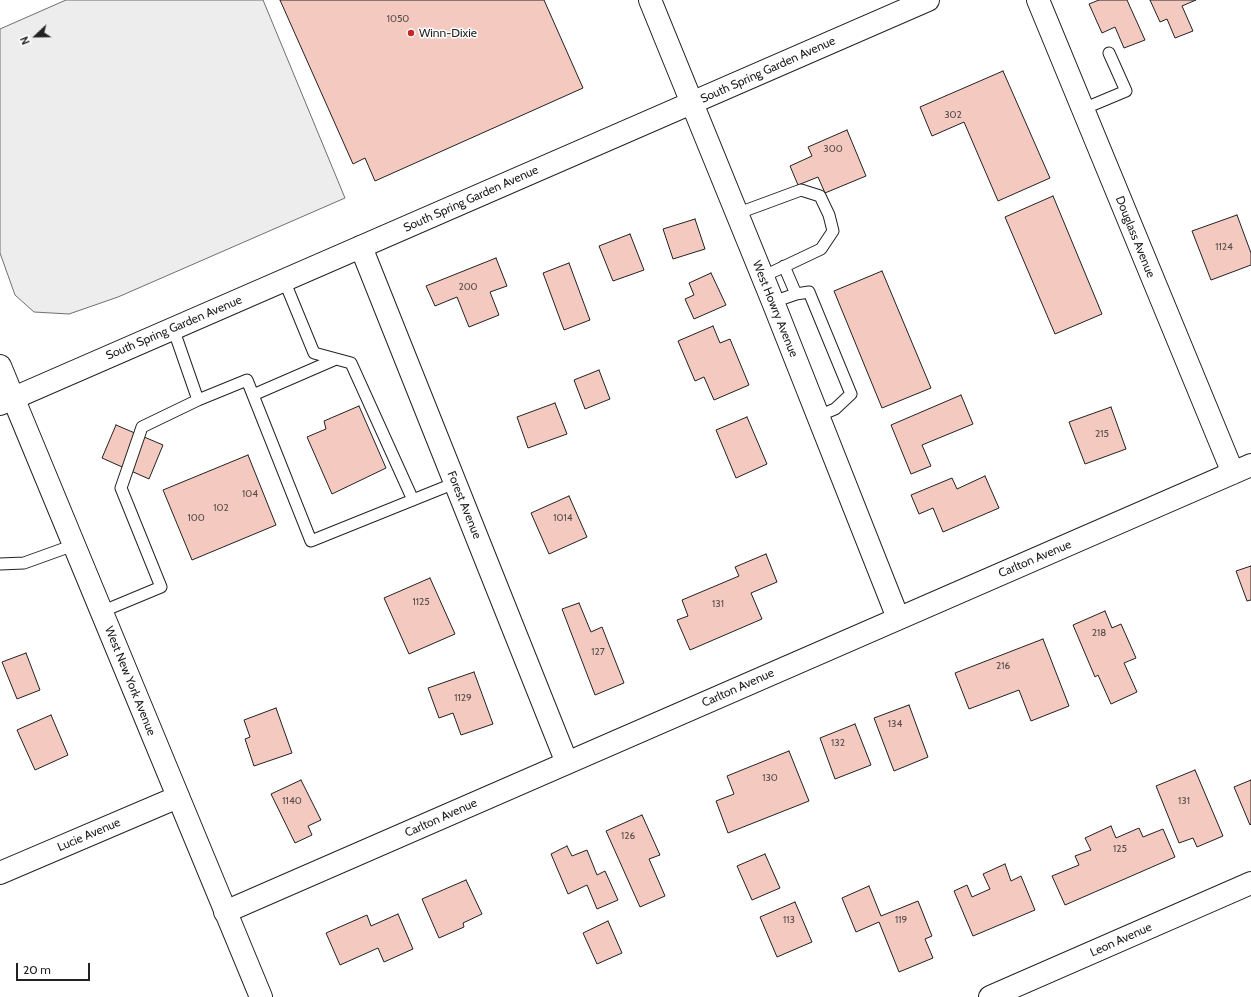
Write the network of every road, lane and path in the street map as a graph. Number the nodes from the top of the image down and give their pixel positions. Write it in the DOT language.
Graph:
graph roads {
  1 [pos="650,0"];
  2 [pos="928,0"];
  3 [pos="1038,0"];
  4 [pos="1109,53"];
  5 [pos="692,103"];
  6 [pos="1083,109"];
  7 [pos="736,214"];
  8 [pos="361,247"];
  9 [pos="784,266"];
  10 [pos="762,277"];
  11 [pos="284,280"];
  12 [pos="796,294"];
  13 [pos="773,302"];
  14 [pos="173,328"];
  15 [pos="336,359"];
  16 [pos="0,366"];
  17 [pos="253,395"];
  18 [pos="198,400"];
  19 [pos="7,401"];
  20 [pos="818,416"];
  21 [pos="1242,469"];
  22 [pos="455,483"];
  23 [pos="413,500"];
  24 [pos="74,545"];
  25 [pos="0,564"];
  26 [pos="101,612"];
  27 [pos="898,618"];
  28 [pos="567,763"];
  29 [pos="178,797"];
  30 [pos="0,873"];
  31 [pos="1251,882"];
  32 [pos="225,912"];
  33 [pos="261,997"];
  34 [pos="990,997"];
  1 -- 5 [label="main road, West Howry Avenue"];
  2 -- 5 [label="main road, South Spring Garden Avenue"];
  3 -- 6 [label="main road, Douglass Avenue"];
  4 -- 6 [label="lane"];
  5 -- 7 [label="main road, West Howry Avenue"];
  5 -- 8 [label="main road, South Spring Garden Avenue"];
  6 -- 21 [label="main road, Douglass Avenue"];
  7 -- 9 [label="lane"];
  7 -- 10 [label="main road, West Howry Avenue"];
  8 -- 11 [label="main road, South Spring Garden Avenue"];
  8 -- 22 [label="main road, Forest Avenue"];
  9 -- 10 [label="lane"];
  9 -- 12 [label="lane"];
  10 -- 13 [label="main road, West Howry Avenue"];
  11 -- 14 [label="main road, South Spring Garden Avenue"];
  11 -- 15 [label="lane"];
  12 -- 13 [label="lane"];
  12 -- 20 [label="lane"];
  13 -- 20 [label="main road, West Howry Avenue"];
  14 -- 18 [label="lane"];
  14 -- 19 [label="main road, South Spring Garden Avenue"];
  15 -- 17 [label="lane"];
  15 -- 23 [label="lane"];
  16 -- 19 [label="main road, West New York Avenue"];
  17 -- 18 [label="lane"];
  17 -- 23 [label="lane"];
  18 -- 26 [label="lane"];
  19 -- 24 [label="main road, West New York Avenue"];
  20 -- 27 [label="main road, West Howry Avenue"];
  21 -- 27 [label="main road, Carlton Avenue"];
  22 -- 23 [label="lane"];
  22 -- 28 [label="main road, Forest Avenue"];
  24 -- 25 [label="lane"];
  24 -- 26 [label="main road, West New York Avenue"];
  26 -- 29 [label="main road, West New York Avenue"];
  27 -- 28 [label="main road, Carlton Avenue"];
  28 -- 32 [label="main road, Carlton Avenue"];
  29 -- 30 [label="main road, Lucie Avenue"];
  29 -- 32 [label="main road, West New York Avenue"];
  31 -- 34 [label="main road, Leon Avenue"];
  32 -- 33 [label="main road, West New York Avenue"];
}
